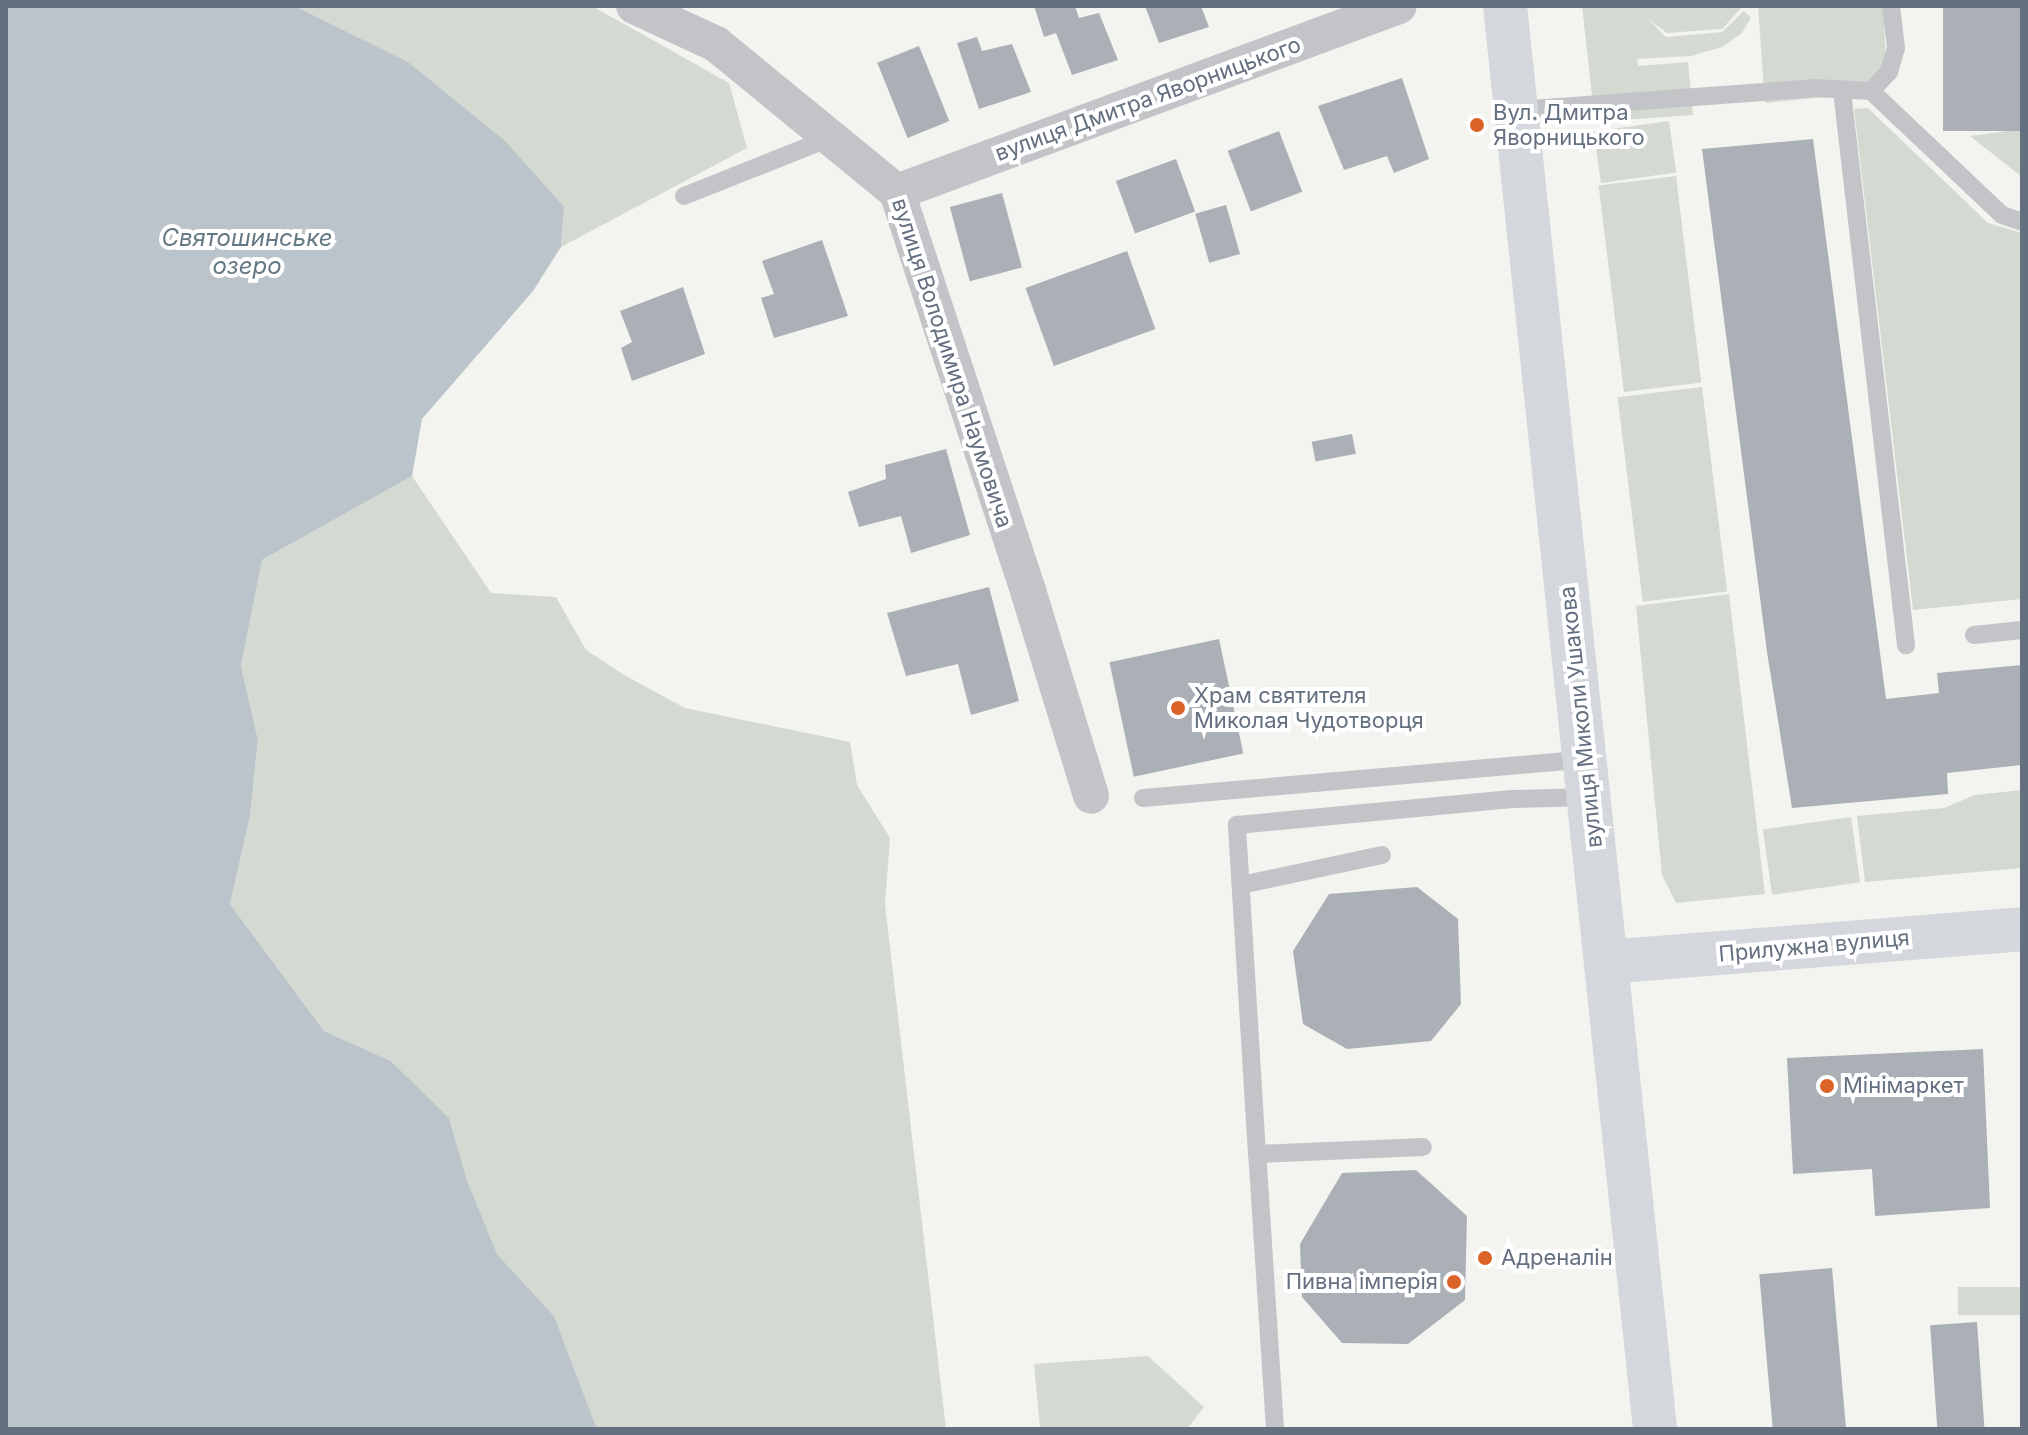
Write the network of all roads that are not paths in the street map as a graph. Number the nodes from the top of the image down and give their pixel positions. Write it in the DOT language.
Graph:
graph roads {
  1 [pos="634,6"];
  2 [pos="1399,6"];
  3 [pos="1505,6"];
  4 [pos="1891,6"];
  5 [pos="1842,91"];
  6 [pos="1871,91"];
  7 [pos="1517,110"];
  8 [pos="832,137"];
  9 [pos="897,192"];
  10 [pos="684,196"];
  11 [pos="2022,222"];
  12 [pos="2022,630"];
  13 [pos="1974,635"];
  14 [pos="1906,645"];
  15 [pos="1587,778"];
  16 [pos="1091,796"];
  17 [pos="1143,798"];
  18 [pos="1382,855"];
  19 [pos="1241,885"];
  20 [pos="2022,929"];
  21 [pos="1606,962"];
  22 [pos="1423,1147"];
  23 [pos="1257,1154"];
  24 [pos="1275,1429"];
  25 [pos="1655,1429"];
  1 -- 8 [label="street, вулиця Володимира Наумовича"];
  2 -- 9 [label="street, вулиця Дмитра Яворницького"];
  3 -- 7 [label="street, вулиця Миколи Ушакова"];
  4 -- 6 [label="lane"];
  5 -- 6 [label="lane"];
  5 -- 7 [label="lane"];
  5 -- 14 [label="lane"];
  6 -- 11 [label="lane"];
  7 -- 15 [label="street, вулиця Миколи Ушакова"];
  8 -- 9 [label="street, вулиця Володимира Наумовича"];
  8 -- 10 [label="lane"];
  9 -- 16 [label="street, вулиця Володимира Наумовича"];
  12 -- 13 [label="lane"];
  15 -- 17 [label="lane"];
  15 -- 19 [label="lane"];
  15 -- 21 [label="street, вулиця Миколи Ушакова"];
  18 -- 19 [label="lane"];
  19 -- 23 [label="lane"];
  20 -- 21 [label="street, Прилужна вулиця"];
  21 -- 25 [label="street, вулиця Миколи Ушакова"];
  22 -- 23 [label="lane"];
  23 -- 24 [label="lane"];
}
